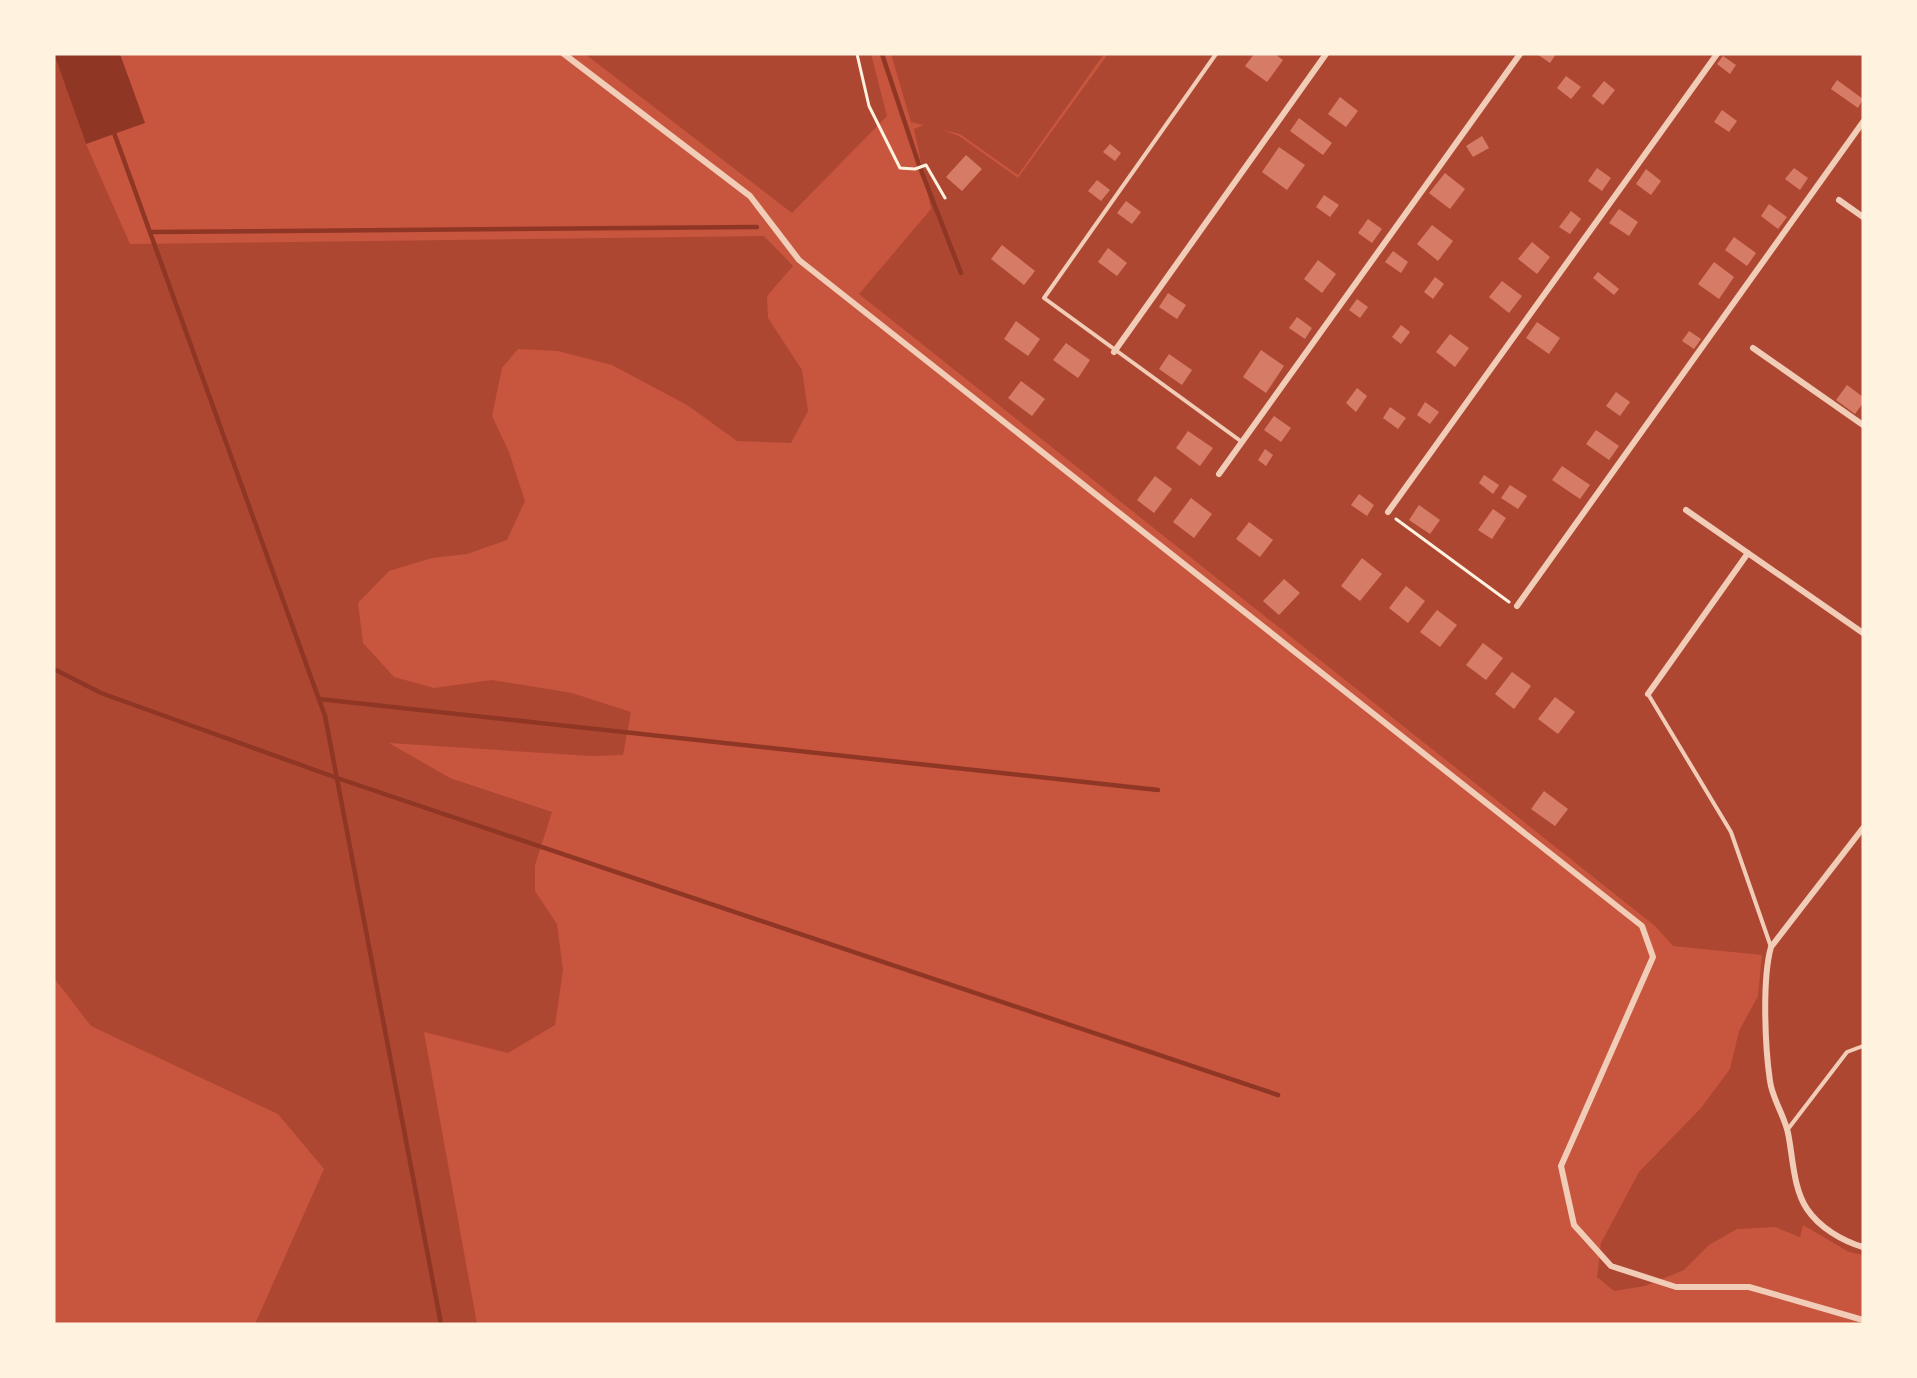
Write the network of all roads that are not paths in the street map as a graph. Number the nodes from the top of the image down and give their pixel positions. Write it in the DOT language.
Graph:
graph roads {
  1 [pos="564,54"];
  2 [pos="1216,54"];
  3 [pos="1326,54"];
  4 [pos="1520,54"];
  5 [pos="1717,54"];
  6 [pos="1863,122"];
  7 [pos="1839,200"];
  8 [pos="1863,217"];
  9 [pos="1753,348"];
  10 [pos="1114,351"];
  11 [pos="1863,425"];
  12 [pos="1242,442"];
  13 [pos="1219,474"];
  14 [pos="1686,510"];
  15 [pos="1388,512"];
  16 [pos="1748,554"];
  17 [pos="1517,606"];
  18 [pos="1863,633"];
  19 [pos="1648,694"];
  20 [pos="1863,828"];
  21 [pos="1771,948"];
  22 [pos="1863,1046"];
  23 [pos="1787,1130"];
  24 [pos="1863,1247"];
  25 [pos="1863,1320"];
  1 -- 25 [label="street"];
  2 -- 10 [label="lane"];
  3 -- 10 [label="street"];
  4 -- 12 [label="street"];
  5 -- 15 [label="street"];
  6 -- 17 [label="street"];
  7 -- 8 [label="street"];
  9 -- 11 [label="street"];
  10 -- 12 [label="lane"];
  12 -- 13 [label="street"];
  14 -- 16 [label="street"];
  16 -- 18 [label="street"];
  16 -- 19 [label="street"];
  19 -- 21 [label="lane"];
  20 -- 21 [label="street"];
  21 -- 23 [label="street"];
  22 -- 23 [label="lane"];
  23 -- 24 [label="street"];
}
